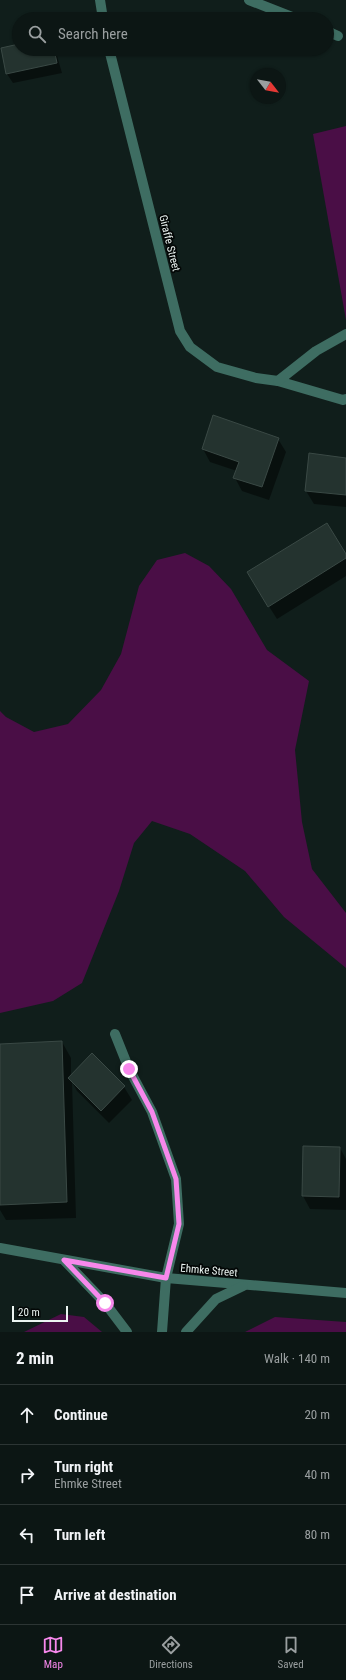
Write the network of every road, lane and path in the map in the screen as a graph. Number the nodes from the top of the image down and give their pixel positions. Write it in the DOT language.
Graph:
graph roads {
  1 [pos="100,0"];
  2 [pos="249,0"];
  3 [pos="102,12"];
  4 [pos="279,12"];
  5 [pos="334,34"];
  6 [pos="338,36"];
  7 [pos="111,56"];
  8 [pos="346,334"];
  9 [pos="278,381"];
  10 [pos="346,399"];
  11 [pos="115,1034"];
  12 [pos="0,1248"];
  13 [pos="64,1260"];
  14 [pos="166,1278"];
  15 [pos="245,1285"];
  16 [pos="346,1294"];
  17 [pos="127,1332"];
  18 [pos="162,1332"];
  19 [pos="186,1332"];
  1 -- 3 [label="street"];
  2 -- 4 [label="street"];
  5 -- 6 [label="street"];
  7 -- 9 [label="street, Giraffe Street"];
  8 -- 9 [label="street"];
  9 -- 10 [label="street, Giraffe Street"];
  11 -- 14 [label="street"];
  12 -- 13 [label="street, Ehmke Street"];
  13 -- 14 [label="street, Ehmke Street"];
  13 -- 17 [label="street"];
  14 -- 15 [label="street, Ehmke Street"];
  14 -- 18 [label="street"];
  15 -- 16 [label="street, Ehmke Street"];
  15 -- 19 [label="street"];
}
